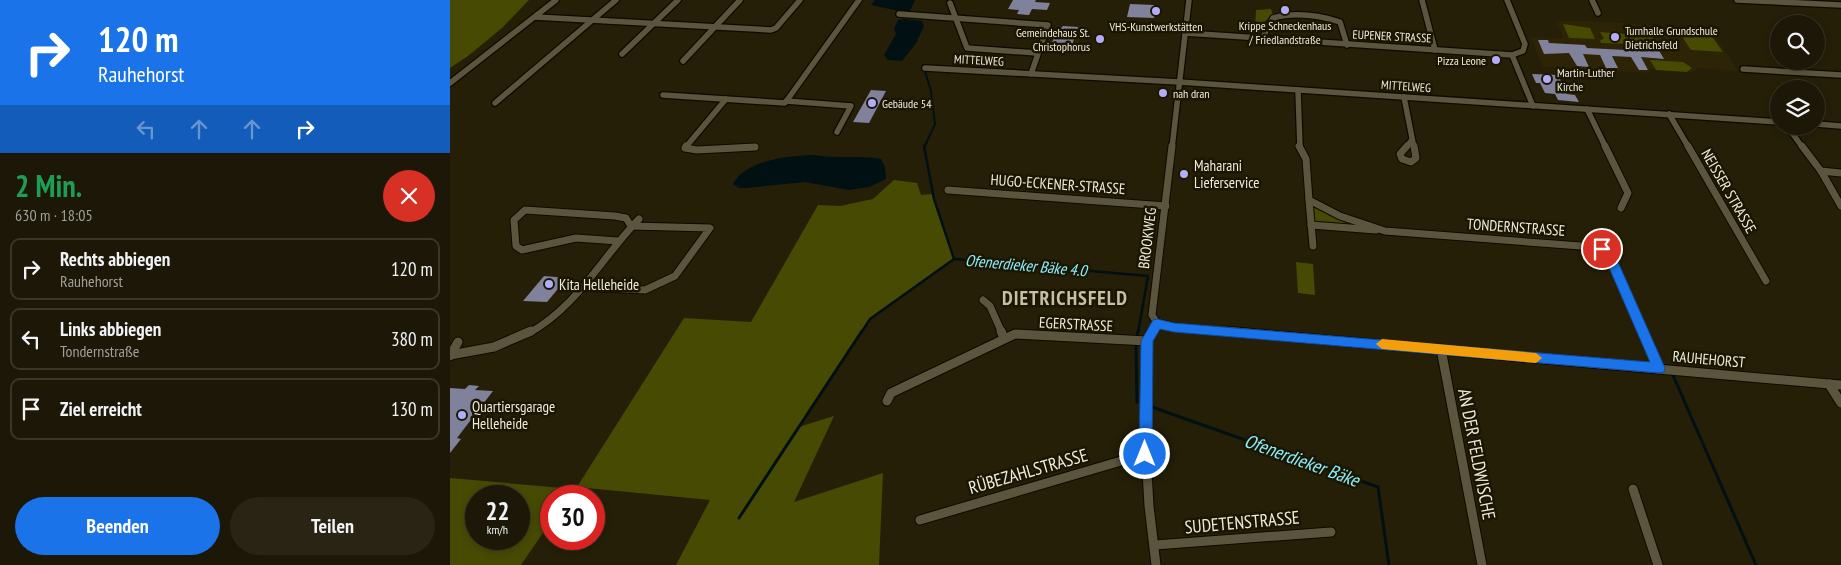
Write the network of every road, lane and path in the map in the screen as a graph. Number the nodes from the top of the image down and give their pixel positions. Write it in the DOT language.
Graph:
graph roads {
  1 [pos="556,0"];
  2 [pos="616,0"];
  3 [pos="678,0"];
  4 [pos="740,0"];
  5 [pos="800,0"];
  6 [pos="859,0"];
  7 [pos="1189,0"];
  8 [pos="1422,0"];
  9 [pos="1507,0"];
  10 [pos="1592,0"];
  11 [pos="1736,0"];
  12 [pos="950,3"];
  13 [pos="1841,5"];
  14 [pos="1598,12"];
  15 [pos="899,14"];
  16 [pos="535,17"];
  17 [pos="956,18"];
  18 [pos="591,20"];
  19 [pos="653,24"];
  20 [pos="715,27"];
  21 [pos="1185,32"];
  22 [pos="1263,37"];
  23 [pos="1347,45"];
  24 [pos="1435,50"];
  25 [pos="1038,53"];
  26 [pos="622,54"];
  27 [pos="1512,55"];
  28 [pos="683,61"];
  29 [pos="925,68"];
  30 [pos="1743,69"];
  31 [pos="1031,74"];
  32 [pos="1841,75"];
  33 [pos="1179,82"];
  34 [pos="450,83"];
  35 [pos="1298,90"];
  36 [pos="663,94"];
  37 [pos="1404,97"];
  38 [pos="726,99"];
  39 [pos="786,102"];
  40 [pos="495,103"];
  41 [pos="1533,106"];
  42 [pos="1588,109"];
  43 [pos="1669,114"];
  44 [pos="1770,121"];
  45 [pos="1825,125"];
  46 [pos="1841,126"];
  47 [pos="837,132"];
  48 [pos="1794,135"];
  49 [pos="1412,140"];
  50 [pos="755,147"];
  51 [pos="1821,172"];
  52 [pos="1841,173"];
  53 [pos="948,190"];
  54 [pos="1309,200"];
  55 [pos="1166,206"];
  56 [pos="1841,206"];
  57 [pos="1621,208"];
  58 [pos="639,218"];
  59 [pos="1311,225"];
  60 [pos="631,226"];
  61 [pos="1385,230"];
  62 [pos="618,241"];
  63 [pos="1313,246"];
  64 [pos="1766,281"];
  65 [pos="582,287"];
  66 [pos="983,300"];
  67 [pos="1157,324"];
  68 [pos="1004,338"];
  69 [pos="1147,341"];
  70 [pos="458,342"];
  71 [pos="1441,349"];
  72 [pos="450,356"];
  73 [pos="1659,368"];
  74 [pos="1829,384"];
  75 [pos="1841,385"];
  76 [pos="887,401"];
  77 [pos="1841,403"];
  78 [pos="1145,454"];
  79 [pos="1633,489"];
  80 [pos="920,520"];
  81 [pos="1331,532"];
  82 [pos="1155,546"];
  83 [pos="1156,565"];
  84 [pos="1482,565"];
  85 [pos="1658,565"];
  1 -- 16 [label="street"];
  2 -- 18 [label="street"];
  3 -- 19 [label="street"];
  4 -- 20 [label="street"];
  5 -- 20 [label="street"];
  6 -- 39 [label="street"];
  7 -- 21 [label="street, BROOKWEG"];
  8 -- 24 [label="street"];
  9 -- 27 [label="street"];
  10 -- 14 [label="street"];
  11 -- 13 [label="street"];
  12 -- 17 [label="street"];
  15 -- 17 [label="street"];
  16 -- 18 [label="street"];
  16 -- 34 [label="street"];
  17 -- 25 [label="street"];
  17 -- 25 [label="street"];
  18 -- 19 [label="street"];
  18 -- 40 [label="street"];
  19 -- 20 [label="street"];
  19 -- 26 [label="street"];
  20 -- 28 [label="street"];
  21 -- 22 [label="street, EUPENER STRASSE"];
  21 -- 33 [label="street, BROOKWEG"];
  22 -- 23 [label="street, EUPENER STRASSE"];
  22 -- 23 [label="street"];
  23 -- 24 [label="street, EUPENER STRASSE"];
  24 -- 27 [label="street, EUPENER STRASSE"];
  25 -- 31 [label="street"];
  27 -- 41 [label="street"];
  29 -- 31 [label="street, MITTELWEG"];
  30 -- 32 [label="street"];
  31 -- 33 [label="street, MITTELWEG"];
  33 -- 35 [label="street, MITTELWEG"];
  33 -- 55 [label="street, BROOKWEG"];
  35 -- 37 [label="street, MITTELWEG"];
  35 -- 54 [label="street"];
  36 -- 38 [label="street"];
  37 -- 41 [label="street, MITTELWEG"];
  37 -- 49 [label="street"];
  38 -- 39 [label="street"];
  38 -- 50 [label="street"];
  39 -- 47 [label="street"];
  41 -- 42 [label="street, MITTELWEG"];
  42 -- 43 [label="street, MITTELWEG"];
  42 -- 57 [label="street"];
  43 -- 44 [label="street, MITTELWEG"];
  43 -- 64 [label="street, NEISSER STRASSE"];
  45 -- 46 [label="street"];
  48 -- 51 [label="street"];
  51 -- 52 [label="street"];
  51 -- 56 [label="street"];
  53 -- 55 [label="street, HUGO-ECKENER-STRASSE"];
  54 -- 59 [label="street"];
  54 -- 61 [label="street, TONDERNSTRASSE"];
  55 -- 67 [label="street, BROOKWEG"];
  58 -- 60 [label="street"];
  59 -- 61 [label="street, TONDERNSTRASSE"];
  59 -- 63 [label="street"];
  60 -- 62 [label="street"];
  60 -- 62 [label="street"];
  60 -- 65 [label="street"];
  61 -- 73 [label="street, TONDERNSTRASSE"];
  62 -- 65 [label="street"];
  65 -- 72 [label="street"];
  66 -- 68 [label="street"];
  67 -- 69 [label="street"];
  67 -- 71 [label="street, RAUHEHORST"];
  68 -- 69 [label="street, EGERSTRASSE"];
  68 -- 76 [label="street, EGERSTRASSE"];
  69 -- 78 [label="street"];
  70 -- 72 [label="street"];
  71 -- 73 [label="street, RAUHEHORST"];
  71 -- 84 [label="street, AN DER FELDWISCHE"];
  73 -- 74 [label="street, RAUHEHORST"];
  74 -- 75 [label="street, RAUHEHORST"];
  74 -- 77 [label="street"];
  78 -- 80 [label="street, RÜBEZAHLSTRASSE"];
  78 -- 82 [label="street"];
  79 -- 85 [label="street"];
  81 -- 82 [label="street, SUDETENSTRASSE"];
  82 -- 83 [label="street"];
}
